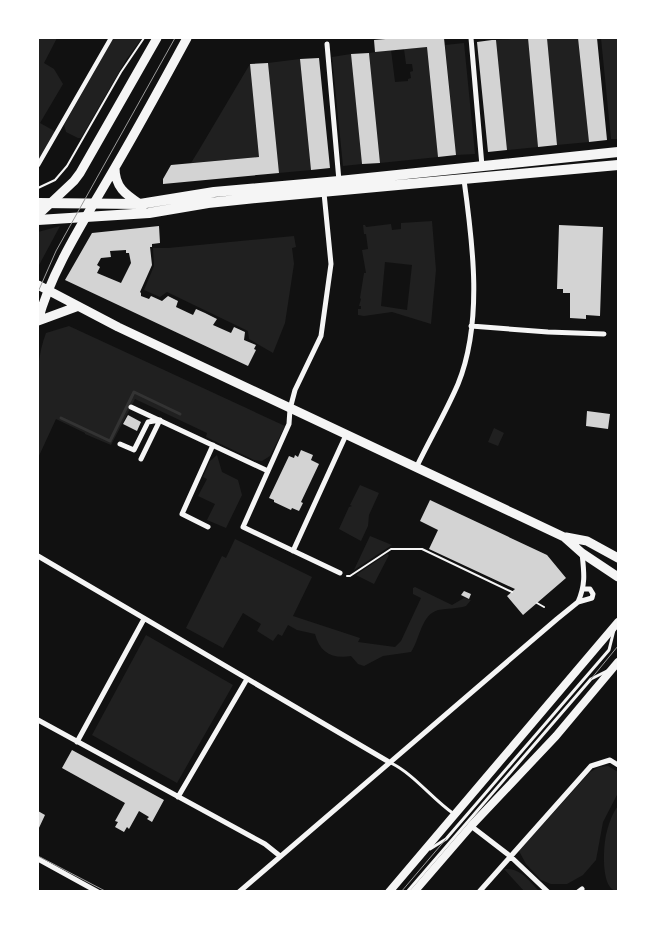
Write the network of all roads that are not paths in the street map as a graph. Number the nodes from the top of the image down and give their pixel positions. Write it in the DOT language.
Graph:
graph roads {
  1 [pos="112,38"];
  2 [pos="157,38"];
  3 [pos="187,38"];
  4 [pos="471,38"];
  5 [pos="326,44"];
  6 [pos="618,152"];
  7 [pos="38,165"];
  8 [pos="618,165"];
  9 [pos="482,166"];
  10 [pos="115,168"];
  11 [pos="464,180"];
  12 [pos="339,181"];
  13 [pos="324,193"];
  14 [pos="38,203"];
  15 [pos="50,203"];
  16 [pos="93,204"];
  17 [pos="140,204"];
  18 [pos="38,215"];
  19 [pos="87,217"];
  20 [pos="38,220"];
  21 [pos="38,285"];
  22 [pos="47,291"];
  23 [pos="76,307"];
  24 [pos="38,321"];
  25 [pos="472,326"];
  26 [pos="604,334"];
  27 [pos="131,407"];
  28 [pos="290,409"];
  29 [pos="160,420"];
  30 [pos="346,435"];
  31 [pos="120,444"];
  32 [pos="214,445"];
  33 [pos="141,459"];
  34 [pos="416,466"];
  35 [pos="268,471"];
  36 [pos="208,527"];
  37 [pos="564,537"];
  38 [pos="293,551"];
  39 [pos="582,553"];
  40 [pos="38,556"];
  41 [pos="618,558"];
  42 [pos="340,573"];
  43 [pos="618,576"];
  44 [pos="584,589"];
  45 [pos="578,602"];
  46 [pos="144,619"];
  47 [pos="616,625"];
  48 [pos="618,662"];
  49 [pos="616,668"];
  50 [pos="247,679"];
  51 [pos="38,720"];
  52 [pos="77,742"];
  53 [pos="389,762"];
  54 [pos="618,764"];
  55 [pos="178,797"];
  56 [pos="454,814"];
  57 [pos="471,826"];
  58 [pos="423,853"];
  59 [pos="280,856"];
  60 [pos="510,856"];
  61 [pos="38,859"];
  62 [pos="98,892"];
  63 [pos="239,892"];
  64 [pos="389,892"];
  65 [pos="407,892"];
  66 [pos="414,892"];
  67 [pos="479,892"];
  68 [pos="548,892"];
  1 -- 7 [label="street"];
  2 -- 15 [label="main road"];
  3 -- 10 [label="main road"];
  4 -- 9 [label="street"];
  5 -- 12 [label="street"];
  6 -- 9 [label="main road"];
  8 -- 11 [label="main road"];
  9 -- 12 [label="main road"];
  10 -- 16 [label="main road"];
  10 -- 17 [label="main road"];
  11 -- 13 [label="main road"];
  11 -- 25 [label="street"];
  12 -- 17 [label="main road"];
  13 -- 19 [label="main road"];
  13 -- 28 [label="street"];
  14 -- 15 [label="main road"];
  15 -- 16 [label="main road"];
  15 -- 18 [label="main road"];
  16 -- 17 [label="main road"];
  16 -- 19 [label="main road"];
  19 -- 20 [label="main road"];
  19 -- 22 [label="main road"];
  21 -- 22 [label="main road"];
  22 -- 23 [label="main road"];
  22 -- 24 [label="main road"];
  23 -- 24 [label="main road"];
  23 -- 28 [label="main road"];
  25 -- 26 [label="street"];
  25 -- 34 [label="street"];
  27 -- 29 [label="street"];
  28 -- 30 [label="main road"];
  28 -- 35 [label="street"];
  29 -- 31 [label="street"];
  29 -- 32 [label="street"];
  29 -- 33 [label="street"];
  30 -- 34 [label="main road"];
  30 -- 38 [label="street"];
  32 -- 35 [label="street"];
  32 -- 36 [label="street"];
  34 -- 37 [label="main road"];
  35 -- 38 [label="street"];
  37 -- 39 [label="main road"];
  37 -- 41 [label="main road"];
  38 -- 42 [label="street"];
  39 -- 43 [label="main road"];
  39 -- 44 [label="street"];
  40 -- 46 [label="street"];
  44 -- 45 [label="street"];
  44 -- 45 [label="street"];
  45 -- 53 [label="street"];
  46 -- 50 [label="street"];
  46 -- 52 [label="street"];
  47 -- 56 [label="street"];
  47 -- 58 [label="lane"];
  48 -- 49 [label="street"];
  49 -- 57 [label="street"];
  49 -- 65 [label="lane"];
  50 -- 53 [label="street"];
  50 -- 55 [label="street"];
  51 -- 52 [label="street"];
  52 -- 55 [label="street"];
  53 -- 56 [label="lane"];
  53 -- 59 [label="street"];
  54 -- 60 [label="street"];
  55 -- 59 [label="street"];
  56 -- 58 [label="street"];
  57 -- 60 [label="street"];
  57 -- 66 [label="street"];
  58 -- 64 [label="street"];
  59 -- 63 [label="street"];
  60 -- 67 [label="street"];
  60 -- 68 [label="street"];
  61 -- 62 [label="street"];
}
